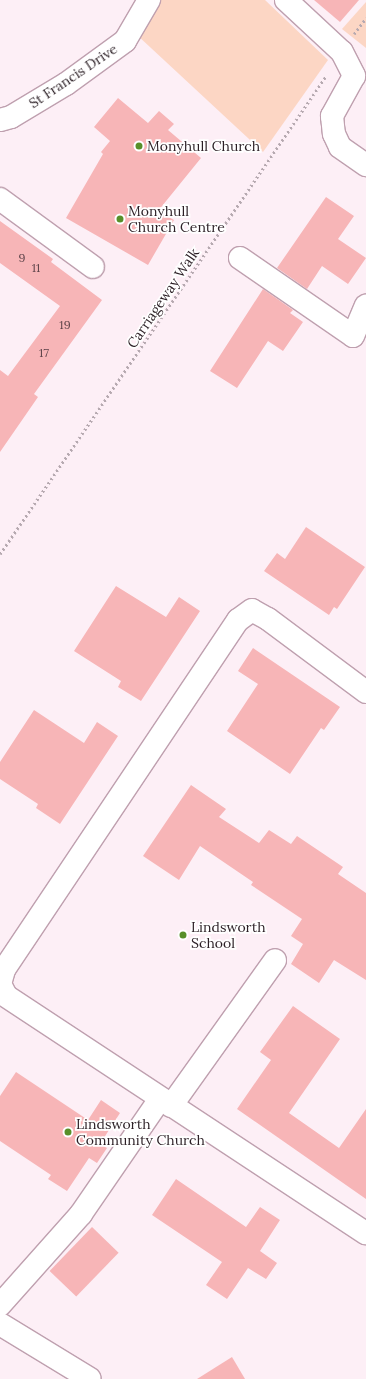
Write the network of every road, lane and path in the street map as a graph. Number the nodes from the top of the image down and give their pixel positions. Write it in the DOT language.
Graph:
graph roads {
  1 [pos="149,0"];
  2 [pos="286,0"];
  3 [pos="342,52"];
  4 [pos="360,75"];
  5 [pos="0,120"];
  6 [pos="366,165"];
  7 [pos="0,199"];
  8 [pos="240,258"];
  9 [pos="93,266"];
  10 [pos="366,306"];
  11 [pos="0,554"];
  12 [pos="366,692"];
  13 [pos="275,960"];
  14 [pos="165,1103"];
  15 [pos="366,1233"];
  16 [pos="0,1305"];
  17 [pos="0,1324"];
  18 [pos="90,1379"];
  1 -- 5 [label="street, St Francis Drive"];
  2 -- 3 [label="street"];
  3 -- 4 [label="street"];
  3 -- 11 [label="path, Carriageway Walk"];
  4 -- 6 [label="street"];
  7 -- 9 [label="street"];
  8 -- 10 [label="street"];
  12 -- 14 [label="street"];
  13 -- 14 [label="street"];
  14 -- 15 [label="street"];
  14 -- 16 [label="street"];
  17 -- 18 [label="street"];
}
